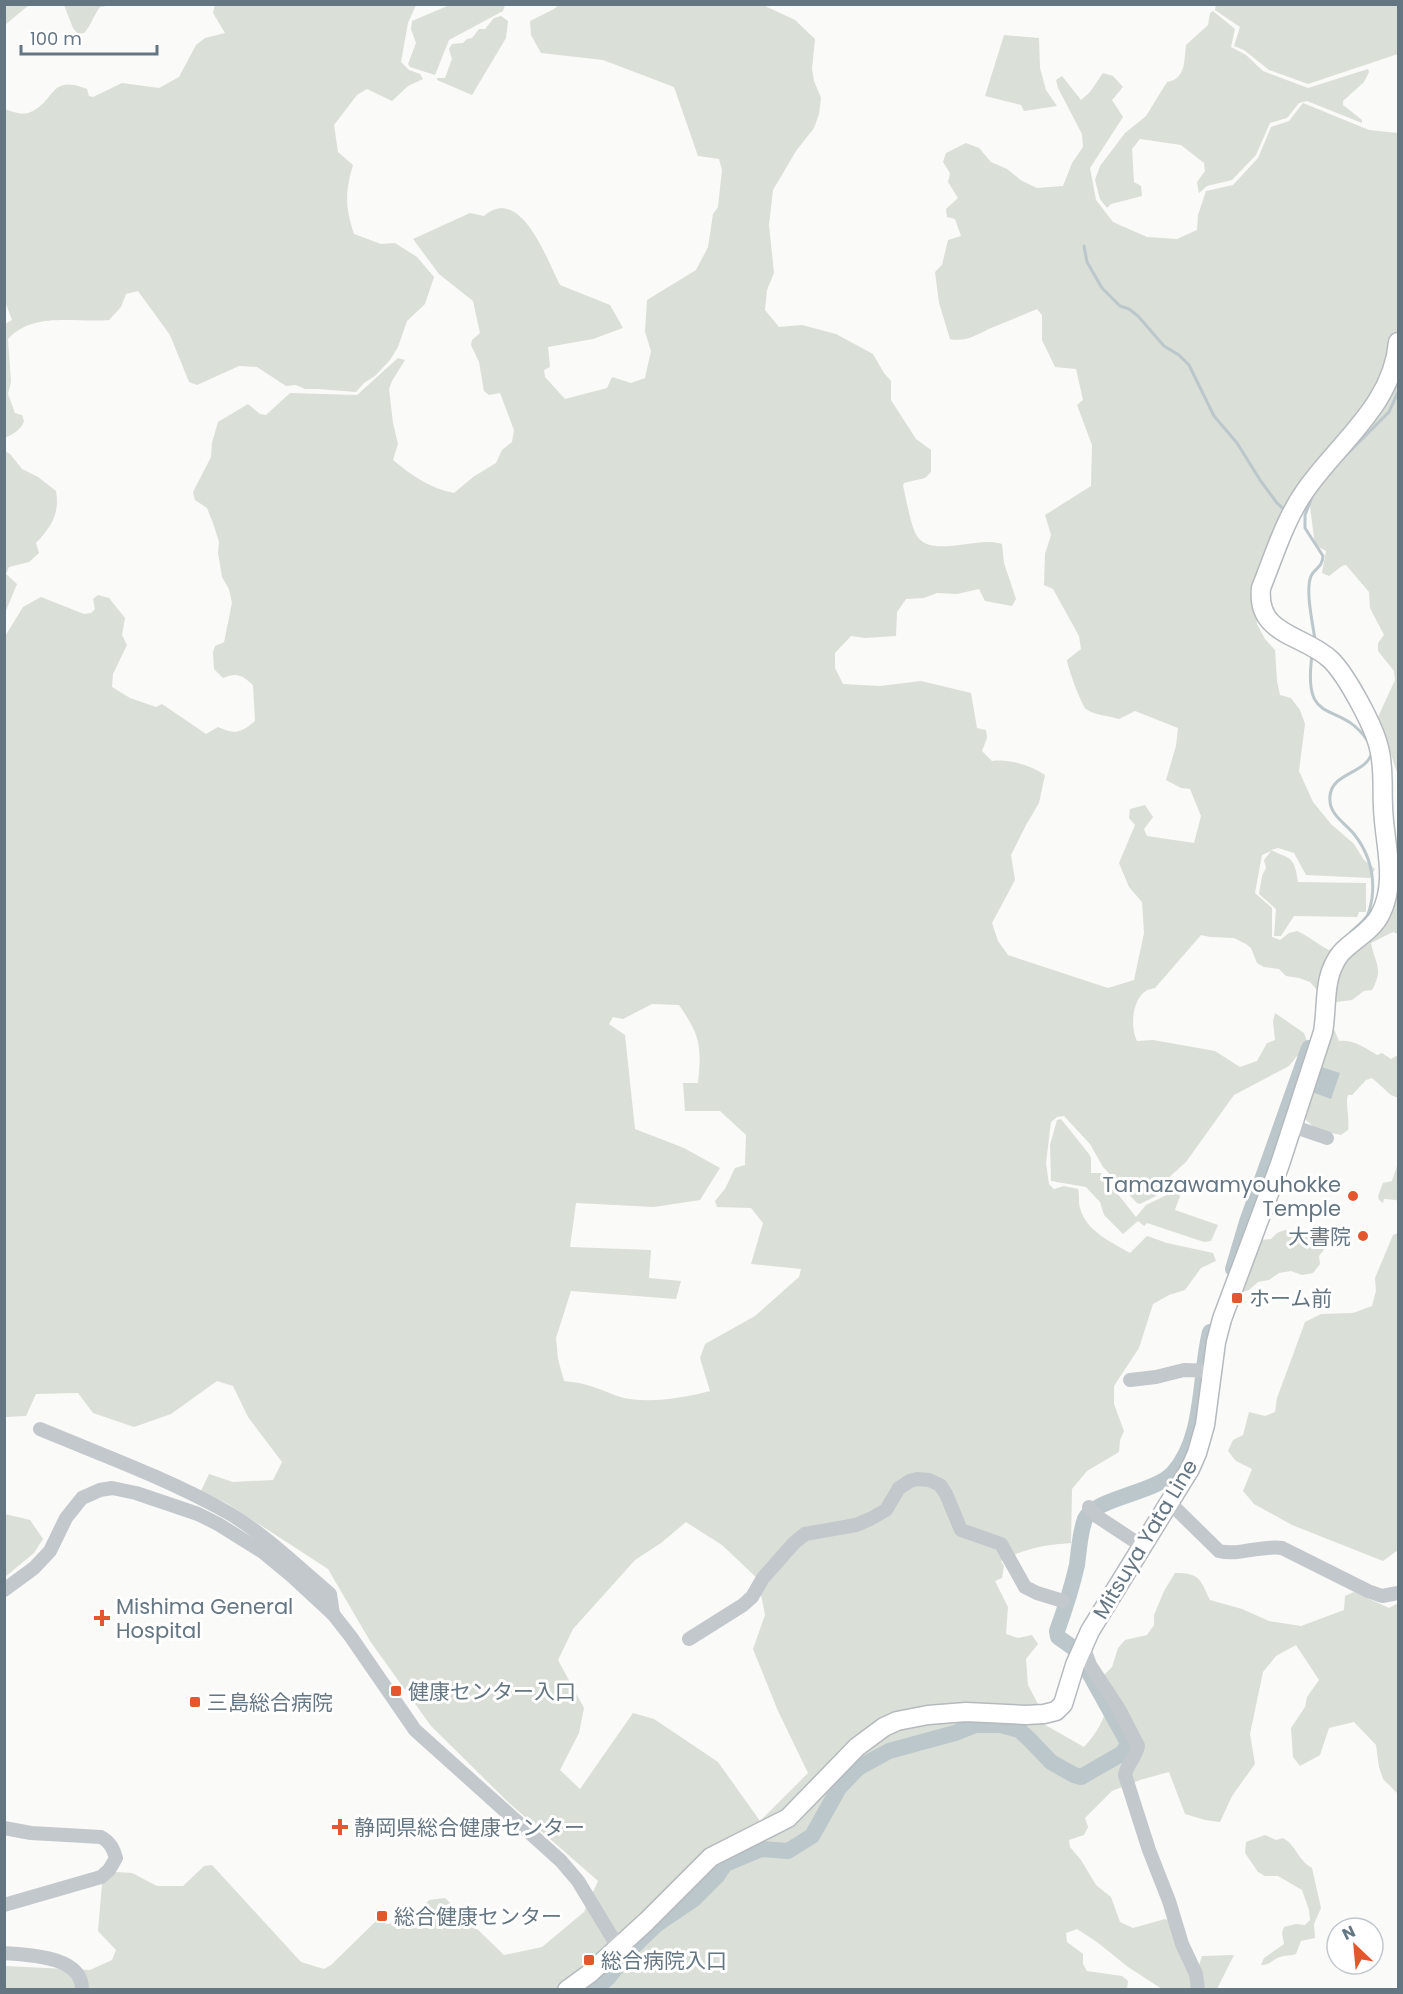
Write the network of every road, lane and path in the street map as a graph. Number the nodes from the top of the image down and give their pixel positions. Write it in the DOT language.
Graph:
graph roads {
  1 [pos="1398,342"];
  2 [pos="1292,1126"];
  3 [pos="1327,1138"];
  4 [pos="1206,1371"];
  5 [pos="1130,1380"];
  6 [pos="40,1429"];
  7 [pos="1169,1502"];
  8 [pos="1091,1510"];
  9 [pos="1142,1546"];
  10 [pos="4,1590"];
  11 [pos="1398,1593"];
  12 [pos="1063,1601"];
  13 [pos="333,1614"];
  14 [pos="689,1639"];
  15 [pos="1083,1646"];
  16 [pos="4,1828"];
  17 [pos="4,1905"];
  18 [pos="618,1947"];
  19 [pos="4,1953"];
  20 [pos="82,1989"];
  21 [pos="567,1989"];
  22 [pos="1197,1989"];
  1 -- 2 [label="main road, Mitsuya Yata Line"];
  2 -- 3 [label="street"];
  2 -- 4 [label="main road, Mitsuya Yata Line"];
  4 -- 5 [label="street"];
  4 -- 7 [label="main road, Mitsuya Yata Line"];
  6 -- 13 [label="street"];
  7 -- 9 [label="main road, Mitsuya Yata Line"];
  7 -- 11 [label="street"];
  8 -- 9 [label="street"];
  9 -- 15 [label="main road, Mitsuya Yata Line"];
  10 -- 13 [label="street"];
  12 -- 14 [label="street"];
  13 -- 18 [label="street"];
  15 -- 18 [label="main road, Mitsuya Yata Line"];
  15 -- 22 [label="street"];
  16 -- 17 [label="street"];
  18 -- 21 [label="main road, Mitsuya Yata Line"];
  19 -- 20 [label="street"];
}
